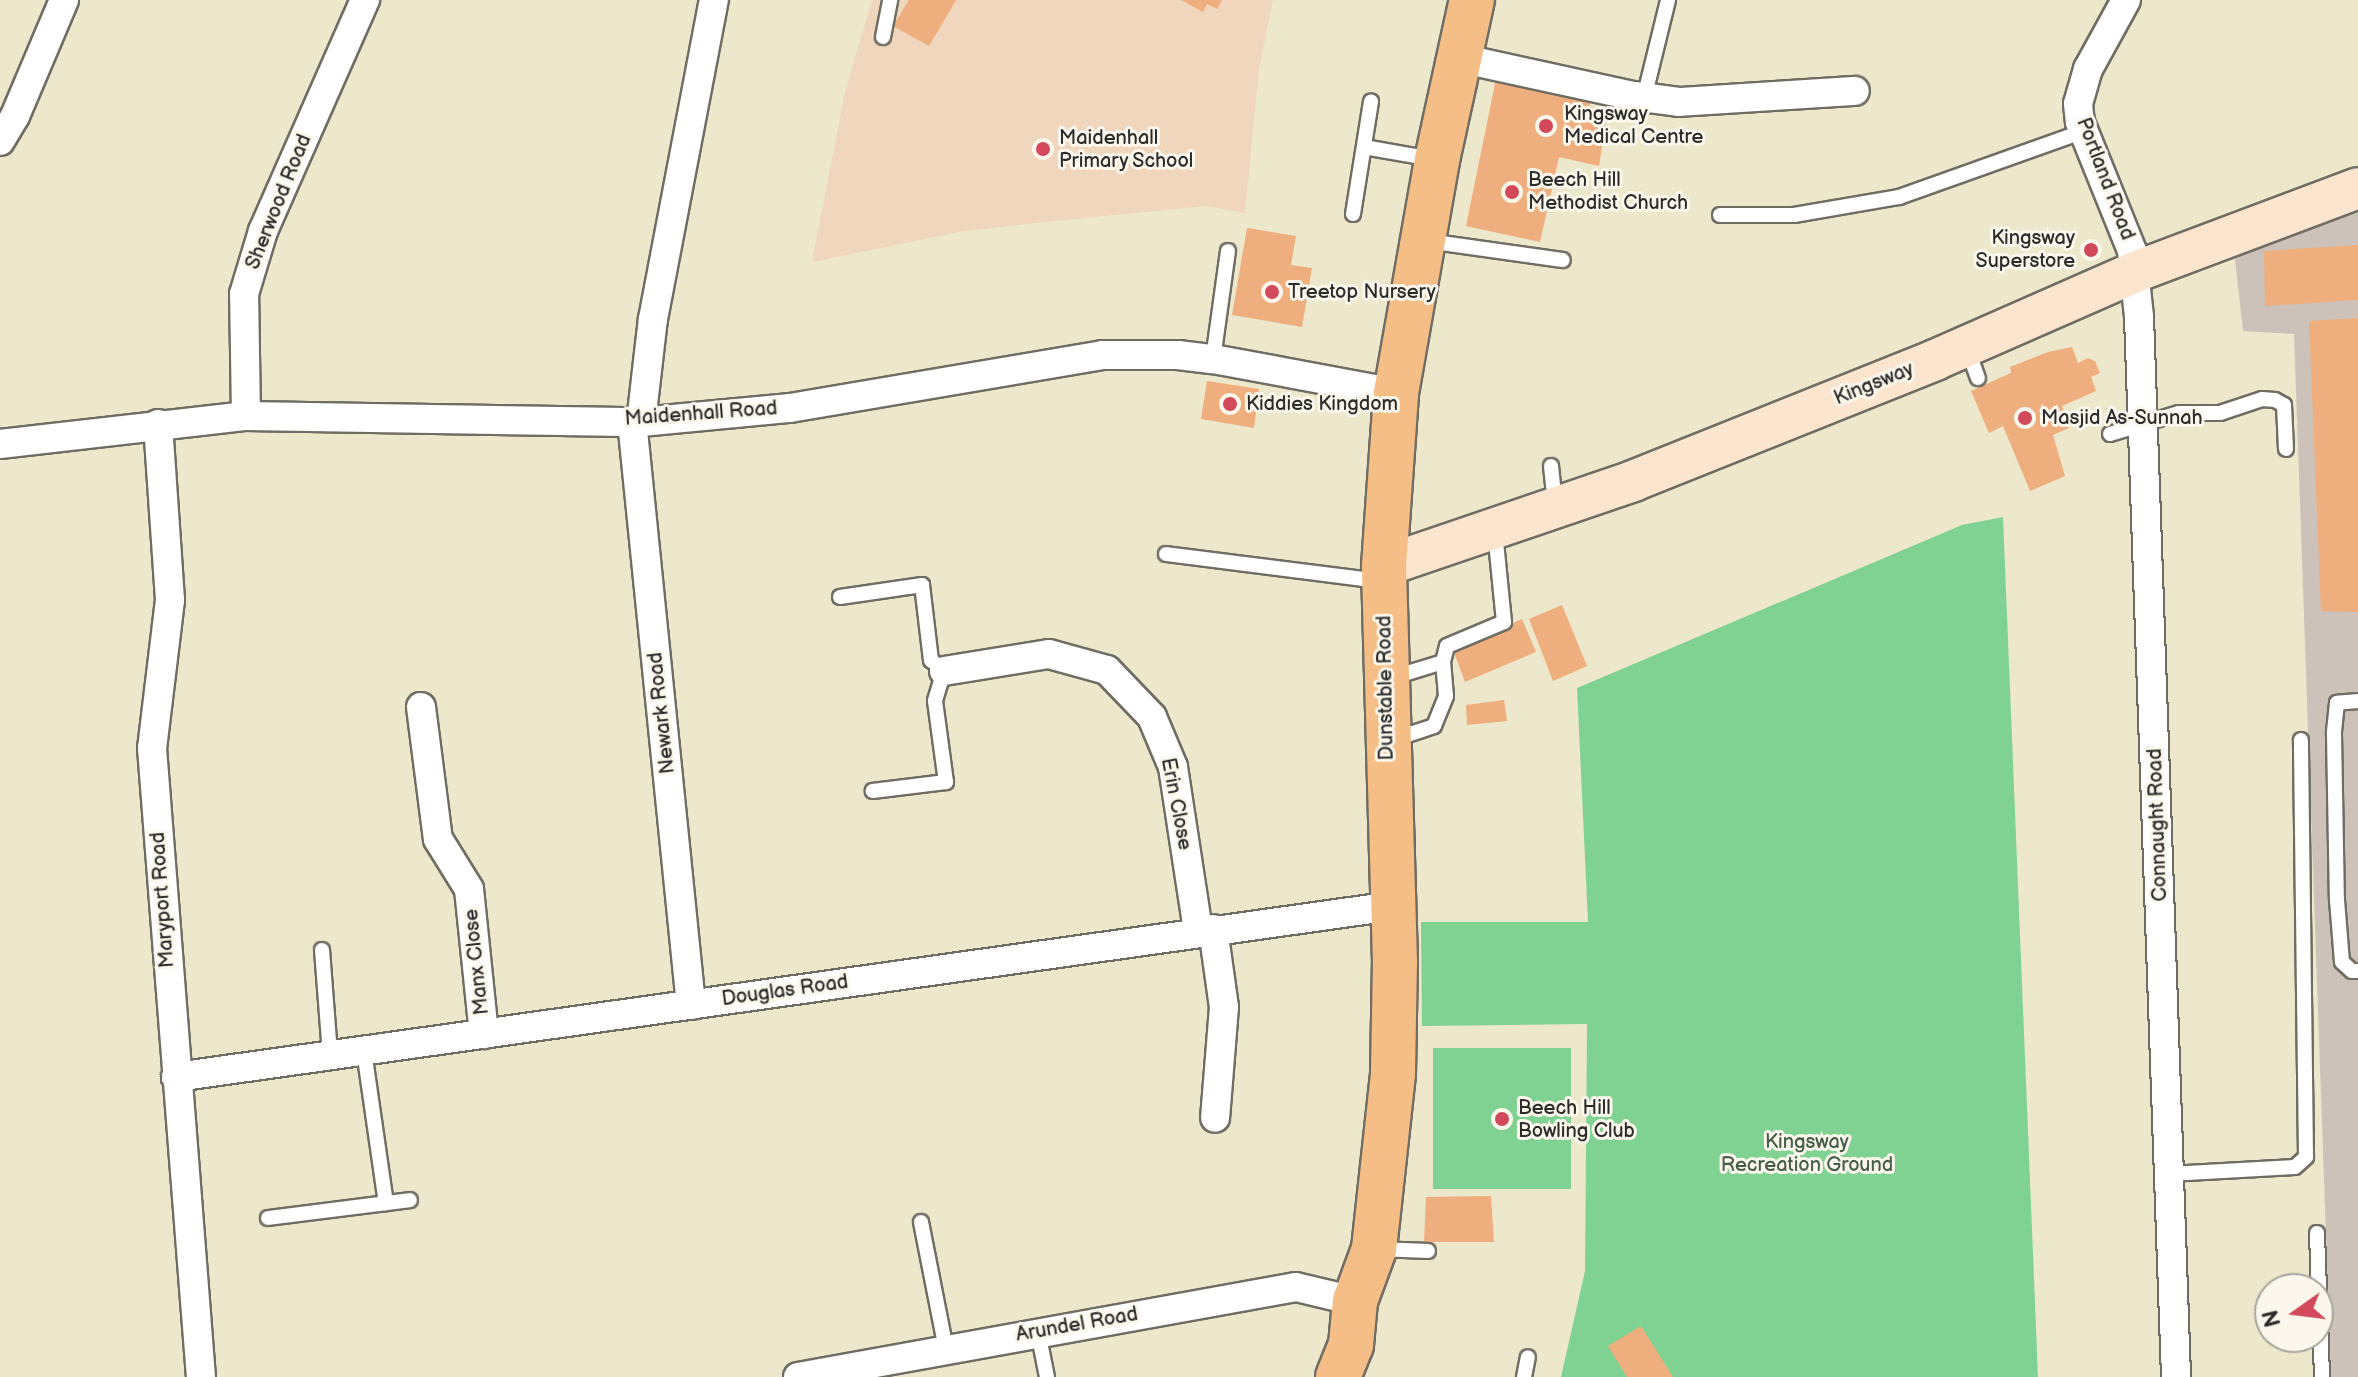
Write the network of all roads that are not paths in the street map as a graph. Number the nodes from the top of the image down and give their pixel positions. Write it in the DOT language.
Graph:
graph roads {
  1 [pos="64,0"];
  2 [pos="365,0"];
  3 [pos="714,0"];
  4 [pos="890,0"];
  5 [pos="1472,0"];
  6 [pos="1668,0"];
  7 [pos="2126,0"];
  8 [pos="883,37"];
  9 [pos="1459,58"];
  10 [pos="1855,91"];
  11 [pos="1644,98"];
  12 [pos="1371,101"];
  13 [pos="2084,131"];
  14 [pos="0,141"];
  15 [pos="1364,147"];
  16 [pos="1437,160"];
  17 [pos="2358,188"];
  18 [pos="1353,214"];
  19 [pos="1720,215"];
  20 [pos="1423,240"];
  21 [pos="1228,251"];
  22 [pos="1563,260"];
  23 [pos="2135,272"];
  24 [pos="1213,359"];
  25 [pos="1396,393"];
  26 [pos="246,416"];
  27 [pos="637,421"];
  28 [pos="2144,423"];
  29 [pos="158,424"];
  30 [pos="2110,434"];
  31 [pos="0,444"];
  32 [pos="2286,449"];
  33 [pos="1551,466"];
  34 [pos="1555,509"];
  35 [pos="1495,531"];
  36 [pos="1166,554"];
  37 [pos="1384,574"];
  38 [pos="840,597"];
  39 [pos="1443,662"];
  40 [pos="944,671"];
  41 [pos="1386,680"];
  42 [pos="2358,701"];
  43 [pos="421,707"];
  44 [pos="2301,740"];
  45 [pos="1387,741"];
  46 [pos="873,791"];
  47 [pos="1393,906"];
  48 [pos="1205,930"];
  49 [pos="322,950"];
  50 [pos="2358,971"];
  51 [pos="691,1005"];
  52 [pos="484,1034"];
  53 [pos="364,1051"];
  54 [pos="330,1055"];
  55 [pos="176,1077"];
  56 [pos="1215,1118"];
  57 [pos="2169,1174"];
  58 [pos="410,1200"];
  59 [pos="386,1203"];
  60 [pos="268,1218"];
  61 [pos="921,1222"];
  62 [pos="2317,1233"];
  63 [pos="1374,1249"];
  64 [pos="1428,1251"];
  65 [pos="1355,1301"];
  66 [pos="1038,1332"];
  67 [pos="946,1349"];
  68 [pos="1528,1357"];
  69 [pos="201,1377"];
  70 [pos="798,1377"];
  71 [pos="1047,1377"];
  72 [pos="1338,1377"];
  73 [pos="1524,1377"];
  74 [pos="2176,1377"];
  75 [pos="2322,1377"];
  1 -- 14 [label="street"];
  2 -- 26 [label="street, Sherwood Road"];
  3 -- 27 [label="street, Newark Road"];
  4 -- 8 [label="lane"];
  5 -- 9 [label="main road, Dunstable Road"];
  6 -- 11 [label="lane"];
  7 -- 13 [label="street, Portland Road"];
  9 -- 11 [label="street"];
  9 -- 16 [label="main road, Dunstable Road"];
  10 -- 11 [label="street"];
  12 -- 15 [label="lane"];
  13 -- 19 [label="lane"];
  13 -- 23 [label="street, Portland Road"];
  15 -- 16 [label="lane"];
  15 -- 18 [label="lane"];
  16 -- 20 [label="main road, Dunstable Road"];
  17 -- 23 [label="street, Kingsway"];
  20 -- 22 [label="lane"];
  20 -- 25 [label="main road, Dunstable Road"];
  21 -- 24 [label="lane"];
  23 -- 28 [label="street, Connaught Road"];
  23 -- 34 [label="street, Kingsway"];
  24 -- 25 [label="street, Maidenhall Road"];
  24 -- 27 [label="street, Maidenhall Road"];
  25 -- 37 [label="main road, Dunstable Road"];
  26 -- 27 [label="street, Maidenhall Road"];
  26 -- 29 [label="street, Maidenhall Road"];
  27 -- 51 [label="street, Newark Road"];
  28 -- 30 [label="lane"];
  28 -- 32 [label="lane"];
  28 -- 57 [label="street, Connaught Road"];
  29 -- 31 [label="street, Maidenhall Road"];
  29 -- 55 [label="street, Maryport Road"];
  33 -- 34 [label="lane"];
  34 -- 35 [label="street, Kingsway"];
  35 -- 37 [label="street, Kingsway"];
  35 -- 39 [label="lane"];
  36 -- 37 [label="lane"];
  37 -- 41 [label="main road, Dunstable Road"];
  38 -- 40 [label="lane"];
  39 -- 41 [label="lane"];
  39 -- 45 [label="lane"];
  40 -- 46 [label="lane"];
  40 -- 48 [label="street, Erin Close"];
  41 -- 45 [label="main road, Dunstable Road"];
  42 -- 50 [label="lane"];
  43 -- 52 [label="street, Manx Close"];
  44 -- 57 [label="lane"];
  45 -- 47 [label="main road, Dunstable Road"];
  47 -- 48 [label="street, Douglas Road"];
  47 -- 63 [label="main road, Dunstable Road"];
  48 -- 51 [label="street, Douglas Road"];
  48 -- 56 [label="street, Erin Close"];
  49 -- 54 [label="lane"];
  51 -- 52 [label="street, Douglas Road"];
  52 -- 53 [label="street, Douglas Road"];
  53 -- 54 [label="street, Douglas Road"];
  53 -- 59 [label="lane"];
  54 -- 55 [label="street, Douglas Road"];
  55 -- 69 [label="street, Maryport Road"];
  57 -- 74 [label="street, Connaught Road"];
  58 -- 59 [label="lane"];
  59 -- 60 [label="lane"];
  61 -- 67 [label="lane"];
  62 -- 75 [label="lane"];
  63 -- 64 [label="lane"];
  63 -- 65 [label="main road, Dunstable Road"];
  65 -- 66 [label="street, Arundel Road"];
  65 -- 72 [label="main road, Dunstable Road"];
  66 -- 67 [label="street, Arundel Road"];
  66 -- 71 [label="lane"];
  67 -- 70 [label="street, Arundel Road"];
  68 -- 73 [label="lane"];
}
